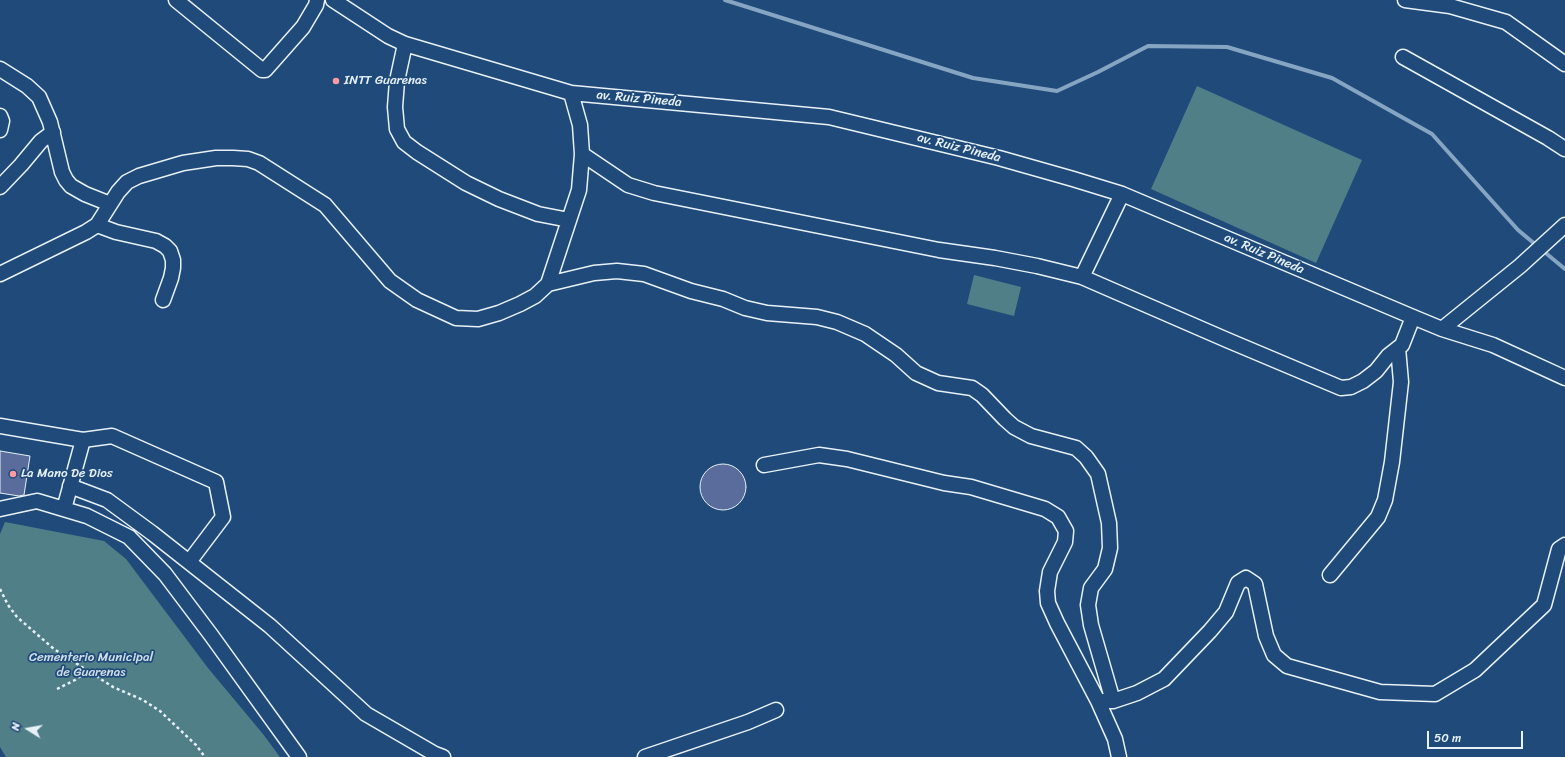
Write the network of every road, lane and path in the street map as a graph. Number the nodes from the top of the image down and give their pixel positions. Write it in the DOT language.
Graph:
graph roads {
  1 [pos="176,0"];
  2 [pos="317,0"];
  3 [pos="333,0"];
  4 [pos="1405,0"];
  5 [pos="405,44"];
  6 [pos="1403,57"];
  7 [pos="1565,64"];
  8 [pos="0,69"];
  9 [pos="571,93"];
  10 [pos="0,116"];
  11 [pos="0,130"];
  12 [pos="53,132"];
  13 [pos="1565,149"];
  14 [pos="582,154"];
  15 [pos="0,187"];
  16 [pos="1122,194"];
  17 [pos="110,204"];
  18 [pos="569,220"];
  19 [pos="96,225"];
  20 [pos="1562,227"];
  21 [pos="0,274"];
  22 [pos="1082,277"];
  23 [pos="548,284"];
  24 [pos="163,300"];
  25 [pos="1413,317"];
  26 [pos="1442,329"];
  27 [pos="1398,348"];
  28 [pos="1565,378"];
  29 [pos="0,426"];
  30 [pos="83,440"];
  31 [pos="764,465"];
  32 [pos="70,486"];
  33 [pos="0,509"];
  34 [pos="64,509"];
  35 [pos="1565,545"];
  36 [pos="189,562"];
  37 [pos="1330,575"];
  38 [pos="0,589"];
  39 [pos="89,670"];
  40 [pos="57,689"];
  41 [pos="1098,701"];
  42 [pos="1113,701"];
  43 [pos="776,710"];
  44 [pos="205,757"];
  45 [pos="299,757"];
  46 [pos="443,757"];
  47 [pos="645,757"];
  48 [pos="1119,757"];
  1 -- 2 [label="street"];
  3 -- 5 [label="street, av. Ruiz Pineda"];
  4 -- 7 [label="street"];
  5 -- 9 [label="street, av. Ruiz Pineda"];
  5 -- 18 [label="street"];
  6 -- 13 [label="street"];
  8 -- 12 [label="street"];
  9 -- 14 [label="street"];
  9 -- 16 [label="street, av. Ruiz Pineda"];
  10 -- 11 [label="street"];
  12 -- 15 [label="street"];
  12 -- 17 [label="street"];
  14 -- 18 [label="street"];
  14 -- 22 [label="street"];
  16 -- 22 [label="street"];
  16 -- 25 [label="street, av. Ruiz Pineda"];
  17 -- 19 [label="street"];
  17 -- 23 [label="street"];
  18 -- 23 [label="street"];
  19 -- 21 [label="street"];
  19 -- 24 [label="street"];
  20 -- 26 [label="street"];
  22 -- 27 [label="street"];
  23 -- 42 [label="street"];
  25 -- 26 [label="street, av. Ruiz Pineda"];
  25 -- 27 [label="street"];
  26 -- 28 [label="street, av. Ruiz Pineda"];
  27 -- 37 [label="street"];
  29 -- 30 [label="street"];
  30 -- 32 [label="street"];
  30 -- 36 [label="street"];
  31 -- 41 [label="street"];
  32 -- 34 [label="street"];
  32 -- 36 [label="street"];
  33 -- 34 [label="street"];
  34 -- 45 [label="street"];
  35 -- 42 [label="street"];
  36 -- 46 [label="street"];
  38 -- 39 [label="path"];
  39 -- 40 [label="path"];
  39 -- 44 [label="path"];
  41 -- 42 [label="street"];
  41 -- 48 [label="street"];
  43 -- 47 [label="street"];
}
